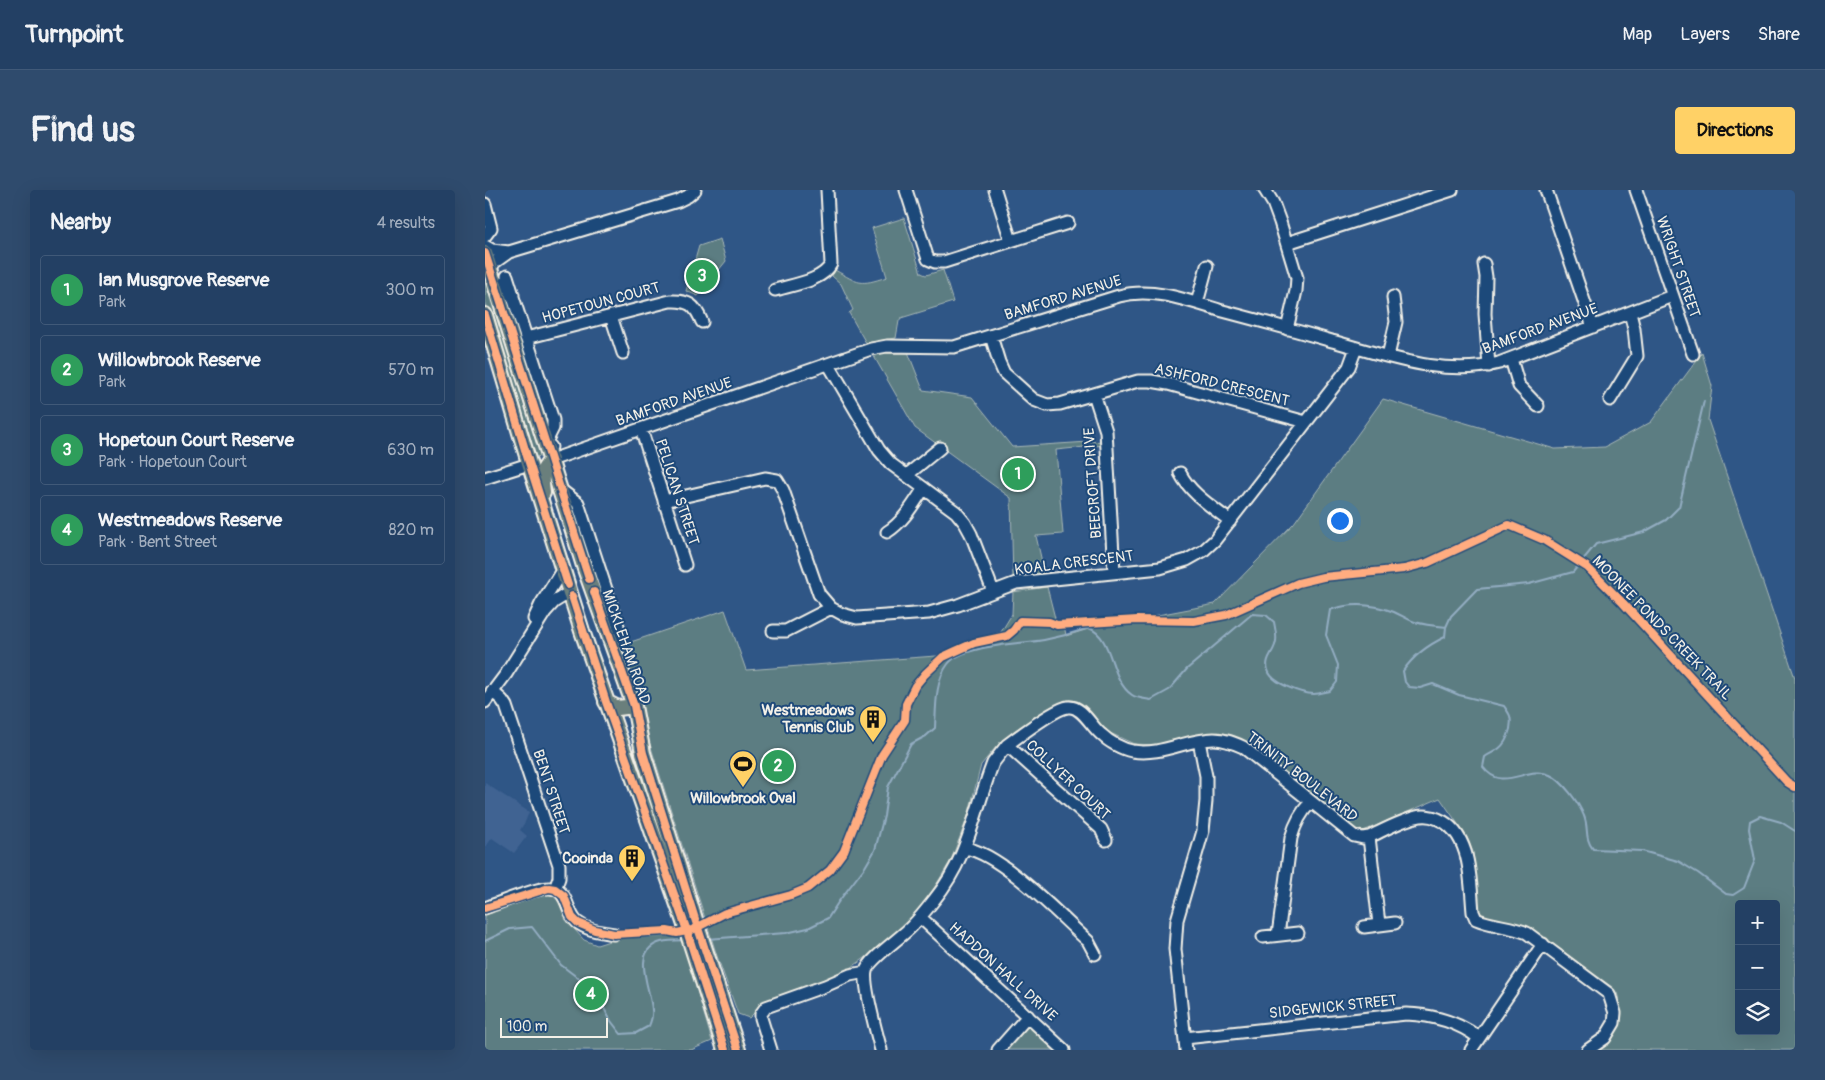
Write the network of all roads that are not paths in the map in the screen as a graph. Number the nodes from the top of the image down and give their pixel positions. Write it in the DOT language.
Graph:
graph roads {
  1 [pos="695,190"];
  2 [pos="827,190"];
  3 [pos="907,190"];
  4 [pos="995,190"];
  5 [pos="1265,190"];
  6 [pos="1452,190"];
  7 [pos="1546,190"];
  8 [pos="1635,190"];
  9 [pos="485,204"];
  10 [pos="1068,223"];
  11 [pos="485,236"];
  12 [pos="1011,241"];
  13 [pos="1287,243"];
  14 [pos="485,246"];
  15 [pos="509,252"];
  16 [pos="485,253"];
  17 [pos="1484,264"];
  18 [pos="1207,266"];
  19 [pos="497,275"];
  20 [pos="775,290"];
  21 [pos="1672,296"];
  22 [pos="1393,297"];
  23 [pos="1197,303"];
  24 [pos="1630,313"];
  25 [pos="485,314"];
  26 [pos="611,316"];
  27 [pos="702,322"];
  28 [pos="1593,327"];
  29 [pos="1287,328"];
  30 [pos="991,336"];
  31 [pos="526,338"];
  32 [pos="1356,348"];
  33 [pos="623,353"];
  34 [pos="1693,354"];
  35 [pos="1388,356"];
  36 [pos="1511,359"];
  37 [pos="829,365"];
  38 [pos="1489,366"];
  39 [pos="1094,394"];
  40 [pos="1610,400"];
  41 [pos="1538,406"];
  42 [pos="1306,422"];
  43 [pos="641,429"];
  44 [pos="546,442"];
  45 [pos="940,448"];
  46 [pos="557,458"];
  47 [pos="527,459"];
  48 [pos="1180,473"];
  49 [pos="907,476"];
  50 [pos="485,478"];
  51 [pos="924,488"];
  52 [pos="561,490"];
  53 [pos="664,501"];
  54 [pos="547,518"];
  55 [pos="1230,521"];
  56 [pos="887,532"];
  57 [pos="685,565"];
  58 [pos="563,569"];
  59 [pos="1114,572"];
  60 [pos="590,582"];
  61 [pos="569,589"];
  62 [pos="993,591"];
  63 [pos="550,598"];
  64 [pos="831,608"];
  65 [pos="582,631"];
  66 [pos="773,631"];
  67 [pos="615,650"];
  68 [pos="492,691"];
  69 [pos="485,702"];
  70 [pos="606,702"];
  71 [pos="634,706"];
  72 [pos="620,741"];
  73 [pos="1199,741"];
  74 [pos="1007,745"];
  75 [pos="1311,802"];
  76 [pos="667,830"];
  77 [pos="1369,837"];
  78 [pos="1106,840"];
  79 [pos="656,842"];
  80 [pos="965,848"];
  81 [pos="555,889"];
  82 [pos="485,908"];
  83 [pos="920,916"];
  84 [pos="1395,923"];
  85 [pos="690,924"];
  86 [pos="1379,924"];
  87 [pos="1364,927"];
  88 [pos="1298,933"];
  89 [pos="614,934"];
  90 [pos="1278,935"];
  91 [pos="1263,937"];
  92 [pos="1543,944"];
  93 [pos="1095,954"];
  94 [pos="702,960"];
  95 [pos="866,972"];
  96 [pos="1028,1016"];
  97 [pos="1185,1038"];
  98 [pos="1479,1038"];
  99 [pos="725,1050"];
  100 [pos="739,1050"];
  101 [pos="771,1050"];
  102 [pos="881,1050"];
  103 [pos="998,1050"];
  104 [pos="1064,1050"];
  105 [pos="1186,1050"];
  106 [pos="1471,1050"];
  107 [pos="1588,1050"];
  1 -- 15 [label="street"];
  2 -- 20 [label="street"];
  3 -- 12 [label="street"];
  4 -- 12 [label="street"];
  5 -- 13 [label="street"];
  6 -- 13 [label="street"];
  7 -- 28 [label="street"];
  8 -- 21 [label="street, WRIGHT STREET"];
  9 -- 11 [label="street"];
  10 -- 12 [label="street"];
  13 -- 29 [label="street"];
  14 -- 15 [label="street"];
  15 -- 19 [label="street"];
  16 -- 19 [label="main road, MICKLEHAM ROAD"];
  17 -- 38 [label="street"];
  18 -- 23 [label="street"];
  19 -- 31 [label="street, MICKLEHAM ROAD"];
  19 -- 44 [label="main road, MICKLEHAM ROAD"];
  21 -- 24 [label="street, BAMFORD AVENUE"];
  21 -- 34 [label="street, WRIGHT STREET"];
  22 -- 35 [label="street"];
  23 -- 29 [label="street, BAMFORD AVENUE"];
  23 -- 30 [label="street, BAMFORD AVENUE"];
  24 -- 28 [label="street, BAMFORD AVENUE"];
  24 -- 40 [label="street"];
  25 -- 47 [label="main road, MICKLEHAM ROAD"];
  26 -- 27 [label="street, HOPETOUN COURT"];
  26 -- 31 [label="street, HOPETOUN COURT"];
  26 -- 33 [label="street"];
  28 -- 36 [label="street, BAMFORD AVENUE"];
  29 -- 32 [label="street, BAMFORD AVENUE"];
  30 -- 37 [label="street, BAMFORD AVENUE"];
  30 -- 39 [label="street, ASHFORD CRESCENT"];
  31 -- 44 [label="street, MICKLEHAM ROAD"];
  32 -- 35 [label="street, BAMFORD AVENUE"];
  32 -- 42 [label="street, KOALA CRESCENT"];
  35 -- 38 [label="street, BAMFORD AVENUE"];
  36 -- 38 [label="street, BAMFORD AVENUE"];
  36 -- 41 [label="street"];
  37 -- 43 [label="street, BAMFORD AVENUE"];
  37 -- 49 [label="street"];
  39 -- 42 [label="street, ASHFORD CRESCENT"];
  39 -- 59 [label="street, BEECROFT DRIVE"];
  42 -- 55 [label="street, KOALA CRESCENT"];
  43 -- 46 [label="street, BAMFORD AVENUE"];
  43 -- 53 [label="street, PELICAN STREET"];
  44 -- 46 [label="main road, MICKLEHAM ROAD"];
  45 -- 49 [label="street"];
  46 -- 47 [label="main road"];
  46 -- 52 [label="main road, MICKLEHAM ROAD"];
  46 -- 54 [label="main road"];
  47 -- 50 [label="street"];
  47 -- 54 [label="main road, MICKLEHAM ROAD"];
  48 -- 55 [label="street"];
  49 -- 51 [label="street"];
  51 -- 56 [label="street"];
  51 -- 62 [label="street"];
  52 -- 60 [label="main road, MICKLEHAM ROAD"];
  52 -- 67 [label="street, MICKLEHAM ROAD"];
  53 -- 57 [label="street, PELICAN STREET"];
  53 -- 64 [label="street"];
  54 -- 58 [label="main road, MICKLEHAM ROAD"];
  55 -- 59 [label="street, KOALA CRESCENT"];
  58 -- 61 [label="main road, MICKLEHAM ROAD"];
  58 -- 63 [label="street"];
  59 -- 62 [label="street, KOALA CRESCENT"];
  60 -- 61 [label="main road"];
  60 -- 67 [label="main road, MICKLEHAM ROAD"];
  61 -- 63 [label="street"];
  61 -- 65 [label="main road, MICKLEHAM ROAD"];
  62 -- 64 [label="street, KOALA CRESCENT"];
  63 -- 65 [label="street"];
  63 -- 68 [label="street"];
  64 -- 66 [label="street"];
  65 -- 70 [label="main road, MICKLEHAM ROAD"];
  67 -- 71 [label="main road, MICKLEHAM ROAD"];
  68 -- 69 [label="street"];
  68 -- 81 [label="street, BENT STREET"];
  70 -- 71 [label="main road"];
  70 -- 72 [label="main road, MICKLEHAM ROAD"];
  71 -- 72 [label="main road"];
  71 -- 76 [label="main road, MICKLEHAM ROAD"];
  72 -- 79 [label="main road, MICKLEHAM ROAD"];
  73 -- 74 [label="street, TRINITY BOULEVARD"];
  73 -- 75 [label="street, TRINITY BOULEVARD"];
  73 -- 97 [label="street"];
  74 -- 78 [label="street, COLLYER COURT"];
  74 -- 80 [label="street, TRINITY BOULEVARD"];
  75 -- 77 [label="street, TRINITY BOULEVARD"];
  75 -- 90 [label="street"];
  76 -- 79 [label="main road"];
  76 -- 85 [label="main road, MICKLEHAM ROAD"];
  77 -- 86 [label="street"];
  77 -- 92 [label="street, TRINITY BOULEVARD"];
  79 -- 85 [label="main road, MICKLEHAM ROAD"];
  80 -- 83 [label="street, TRINITY BOULEVARD"];
  80 -- 93 [label="street"];
  81 -- 82 [label="street"];
  81 -- 89 [label="street"];
  83 -- 95 [label="street, TRINITY BOULEVARD"];
  83 -- 96 [label="street, HADDON HALL DRIVE"];
  84 -- 86 [label="street"];
  85 -- 94 [label="main road, MICKLEHAM ROAD"];
  86 -- 87 [label="street"];
  88 -- 90 [label="street"];
  90 -- 91 [label="street"];
  92 -- 98 [label="street"];
  92 -- 107 [label="street, TRINITY BOULEVARD"];
  94 -- 99 [label="main road, MICKLEHAM ROAD"];
  94 -- 100 [label="main road, MICKLEHAM ROAD"];
  95 -- 101 [label="street"];
  95 -- 102 [label="street"];
  96 -- 103 [label="street"];
  96 -- 104 [label="street, HADDON HALL DRIVE"];
  97 -- 98 [label="street, SIDGEWICK STREET"];
  97 -- 105 [label="street"];
  98 -- 106 [label="street"];
}
